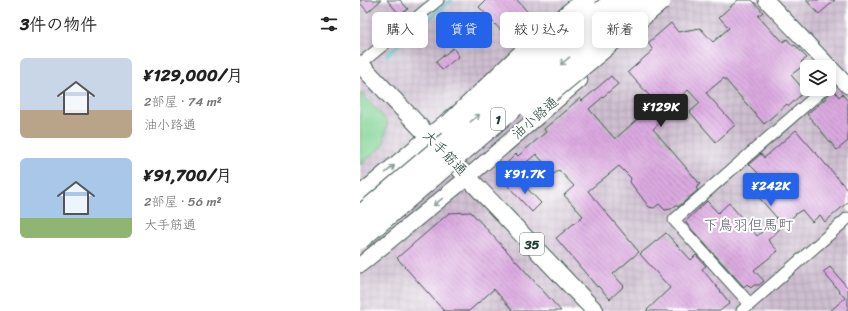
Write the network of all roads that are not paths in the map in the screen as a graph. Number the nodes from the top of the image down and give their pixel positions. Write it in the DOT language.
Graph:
graph roads {
  1 [pos="438,0"];
  2 [pos="586,0"];
  3 [pos="591,0"];
  4 [pos="615,0"];
  5 [pos="638,0"];
  6 [pos="661,0"];
  7 [pos="672,0"];
  8 [pos="766,0"];
  9 [pos="360,64"];
  10 [pos="839,82"];
  11 [pos="816,96"];
  12 [pos="428,136"];
  13 [pos="468,177"];
  14 [pos="368,209"];
  15 [pos="848,218"];
  16 [pos="360,238"];
  17 [pos="360,265"];
  18 [pos="746,308"];
  19 [pos="595,311"];
  1 -- 9 [label="street"];
  2 -- 14 [label="highway, bridge"];
  3 -- 12 [label="street"];
  14 -- 4 [label="highway, 1, one-way, bridge"];
  5 -- 14 [label="highway, 1, one-way, bridge"];
  6 -- 14 [label="highway, bridge"];
  7 -- 13 [label="street, 油小路通"];
  8 -- 10 [label="street"];
  9 -- 12 [label="main road, 大手筋通 / 35"];
  11 -- 18 [label="street"];
  12 -- 13 [label="main road, 大手筋通 / 35"];
  14 -- 12 [label="street, one-way"];
  13 -- 17 [label="street, 油小路通, one-way"];
  13 -- 19 [label="main road, 大手筋通 / 35"];
  14 -- 16 [label="highway, 1, bridge"];
  15 -- 18 [label="street"];
}
